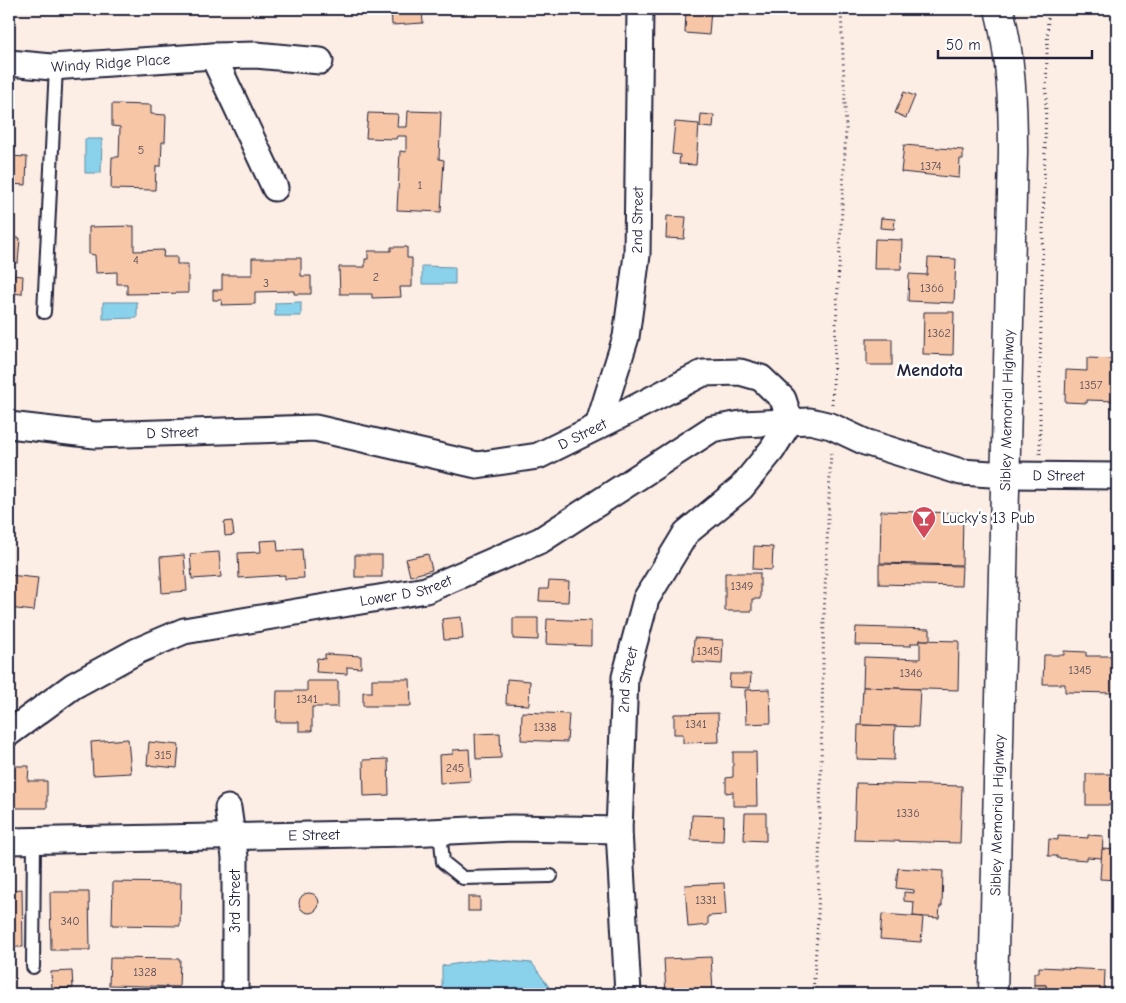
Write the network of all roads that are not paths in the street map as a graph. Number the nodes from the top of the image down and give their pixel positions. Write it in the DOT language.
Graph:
graph roads {
  1 [pos="640,9"];
  2 [pos="999,9"];
  3 [pos="213,56"];
  4 [pos="320,61"];
  5 [pos="9,63"];
  6 [pos="56,67"];
  7 [pos="275,188"];
  8 [pos="44,312"];
  9 [pos="790,420"];
  10 [pos="9,425"];
  11 [pos="598,426"];
  12 [pos="1006,475"];
  13 [pos="1117,476"];
  14 [pos="9,733"];
  15 [pos="228,808"];
  16 [pos="619,830"];
  17 [pos="440,831"];
  18 [pos="232,836"];
  19 [pos="34,840"];
  20 [pos="9,841"];
  21 [pos="551,876"];
  22 [pos="33,968"];
  23 [pos="235,994"];
  24 [pos="628,994"];
  25 [pos="993,994"];
  1 -- 11 [label="street, 2nd Street"];
  2 -- 12 [label="main road, Sibley Memorial Highway"];
  3 -- 4 [label="street, Windy Ridge Place"];
  3 -- 6 [label="street, Windy Ridge Place"];
  3 -- 7 [label="street"];
  5 -- 6 [label="street, Windy Ridge Place"];
  6 -- 8 [label="lane"];
  9 -- 11 [label="street, D Street"];
  9 -- 12 [label="street, D Street"];
  9 -- 14 [label="street, Lower D Street"];
  9 -- 16 [label="street, 2nd Street"];
  10 -- 11 [label="street, D Street"];
  12 -- 13 [label="street, D Street"];
  12 -- 25 [label="main road, Sibley Memorial Highway"];
  15 -- 18 [label="street, 3rd Street"];
  16 -- 17 [label="street, E Street"];
  16 -- 24 [label="street, 2nd Street"];
  17 -- 18 [label="street, E Street"];
  17 -- 21 [label="lane"];
  18 -- 19 [label="street, E Street"];
  18 -- 23 [label="street, 3rd Street"];
  19 -- 20 [label="street, E Street"];
  19 -- 22 [label="lane"];
}
